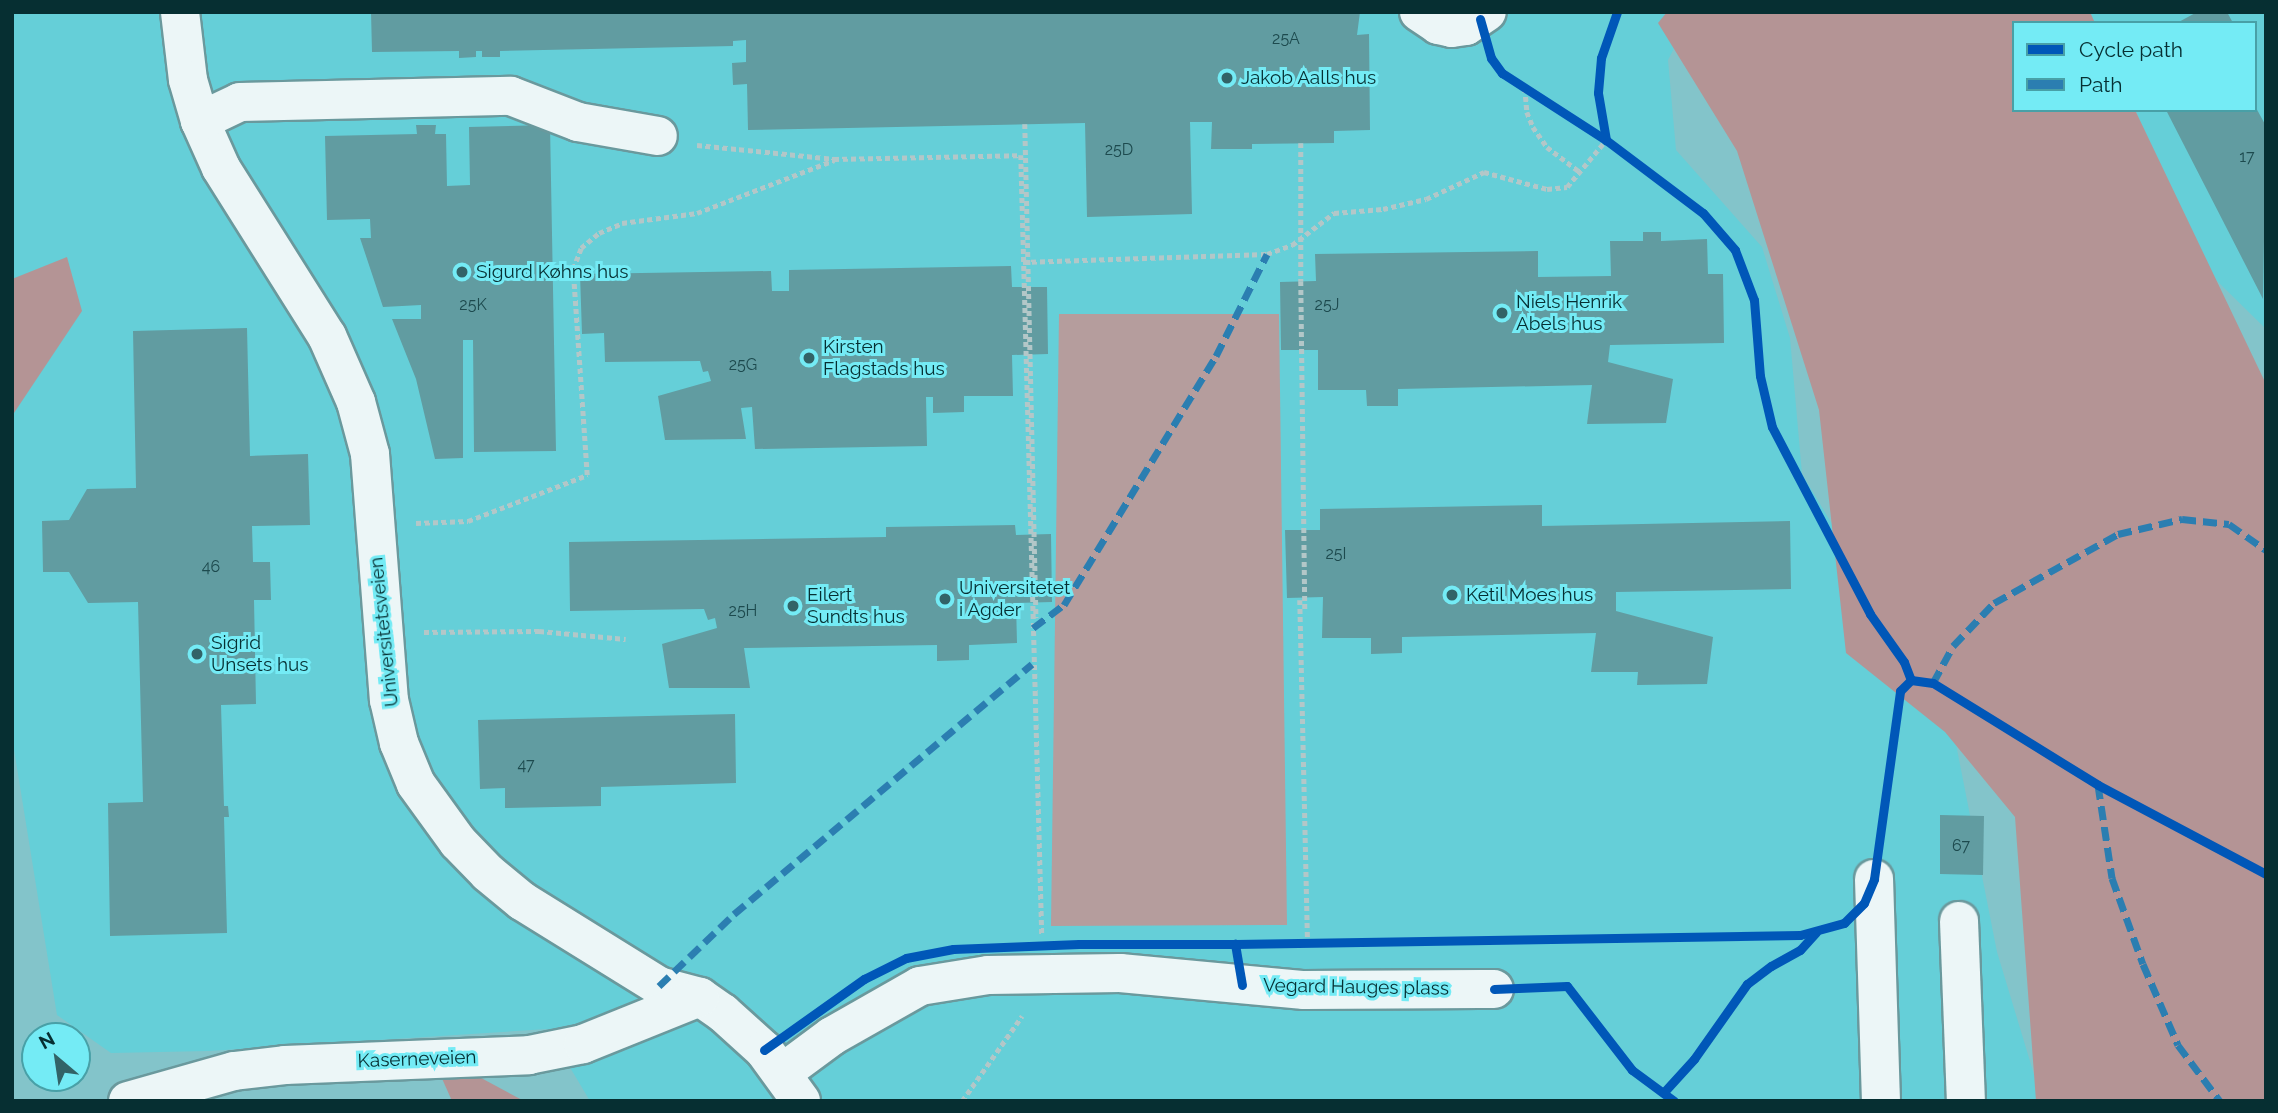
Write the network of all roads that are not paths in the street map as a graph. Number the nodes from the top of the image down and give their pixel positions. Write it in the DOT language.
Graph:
graph roads {
  1 [pos="180,12"];
  2 [pos="1419,12"];
  3 [pos="1487,12"];
  4 [pos="200,121"];
  5 [pos="657,136"];
  6 [pos="1874,879"];
  7 [pos="1959,921"];
  8 [pos="1494,989"];
  9 [pos="700,997"];
  10 [pos="792,1087"];
  11 [pos="128,1101"];
  12 [pos="1881,1101"];
  13 [pos="1966,1101"];
  1 -- 4 [label="street, Universitetsveien"];
  2 -- 3 [label="street"];
  4 -- 5 [label="street"];
  4 -- 9 [label="street, Universitetsveien"];
  6 -- 12 [label="street"];
  7 -- 13 [label="street"];
  8 -- 10 [label="street, Vegard Hauges plass"];
  9 -- 10 [label="street, Universitetsveien"];
  9 -- 11 [label="street, Kaserneveien"];
}
